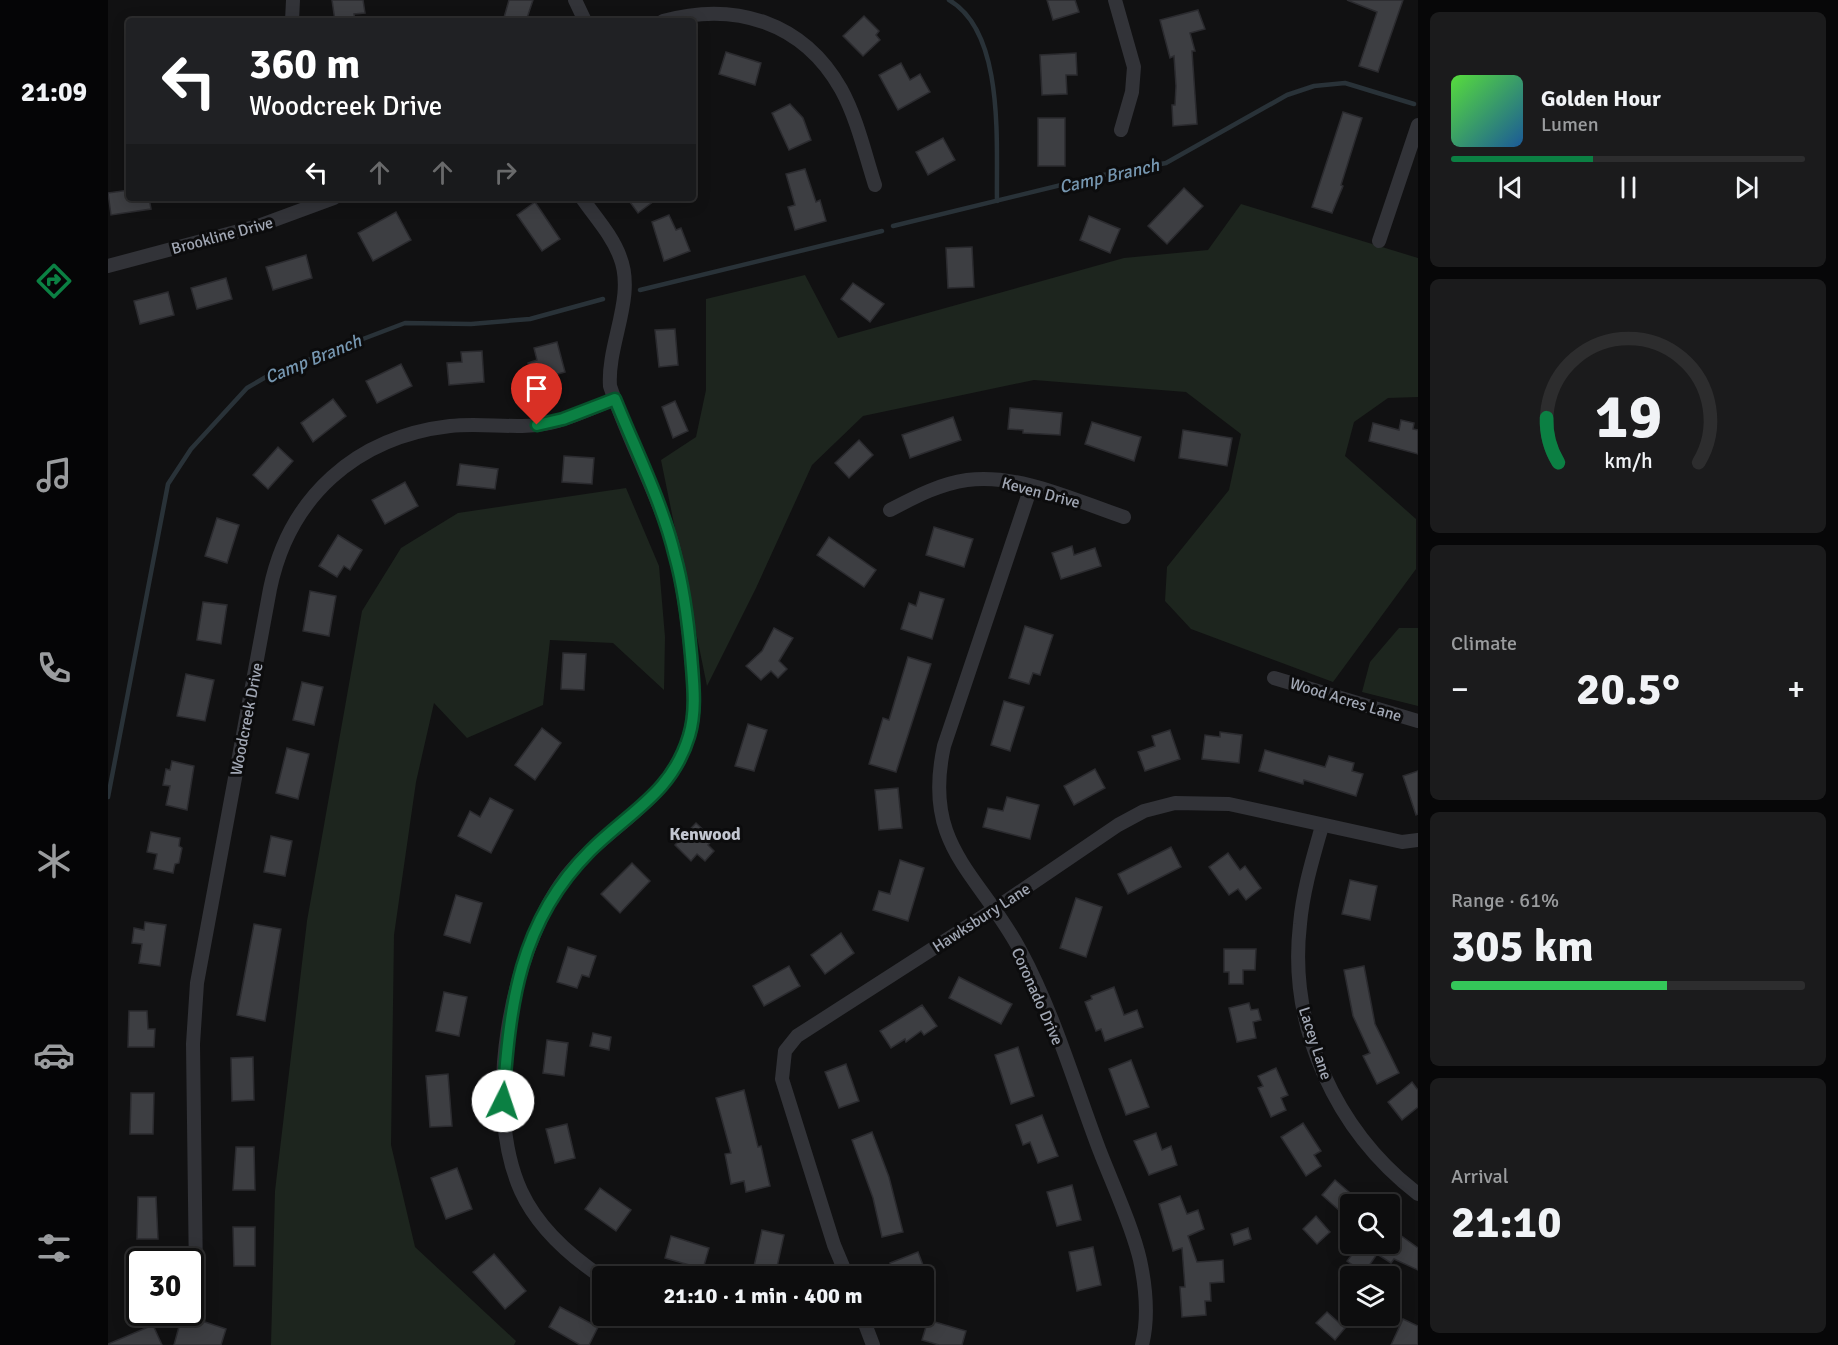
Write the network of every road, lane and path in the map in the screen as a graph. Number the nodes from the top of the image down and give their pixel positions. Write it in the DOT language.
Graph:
graph roads {
  1 [pos="293,0"];
  2 [pos="575,0"];
  3 [pos="1115,0"];
  4 [pos="292,18"];
  5 [pos="584,18"];
  6 [pos="677,18"];
  7 [pos="1418,125"];
  8 [pos="1121,130"];
  9 [pos="875,185"];
  10 [pos="326,201"];
  11 [pos="584,201"];
  12 [pos="1379,241"];
  13 [pos="108,266"];
  14 [pos="615,399"];
  15 [pos="1031,487"];
  16 [pos="890,510"];
  17 [pos="1124,517"];
  18 [pos="1274,678"];
  19 [pos="1418,721"];
  20 [pos="1322,826"];
  21 [pos="1418,840"];
  22 [pos="993,910"];
  23 [pos="1418,1194"];
  24 [pos="195,1248"];
  25 [pos="843,1266"];
  26 [pos="592,1271"];
  27 [pos="866,1326"];
  28 [pos="873,1345"];
  29 [pos="1142,1345"];
  1 -- 4 [label="street"];
  2 -- 5 [label="street"];
  3 -- 8 [label="street"];
  6 -- 9 [label="street"];
  7 -- 12 [label="street"];
  10 -- 13 [label="street, Brookline Drive"];
  11 -- 14 [label="street"];
  14 -- 24 [label="street, Woodcreek Drive"];
  14 -- 26 [label="street"];
  15 -- 16 [label="street, Keven Drive"];
  15 -- 17 [label="street, Keven Drive"];
  15 -- 22 [label="street, Coronado Drive"];
  18 -- 19 [label="street, Wood Acres Lane"];
  20 -- 21 [label="street, Hawksbury Lane"];
  20 -- 22 [label="street, Hawksbury Lane"];
  20 -- 23 [label="street, Lacey Lane"];
  22 -- 25 [label="street, Hawksbury Lane"];
  22 -- 29 [label="street, Coronado Drive"];
  27 -- 28 [label="street"];
}
